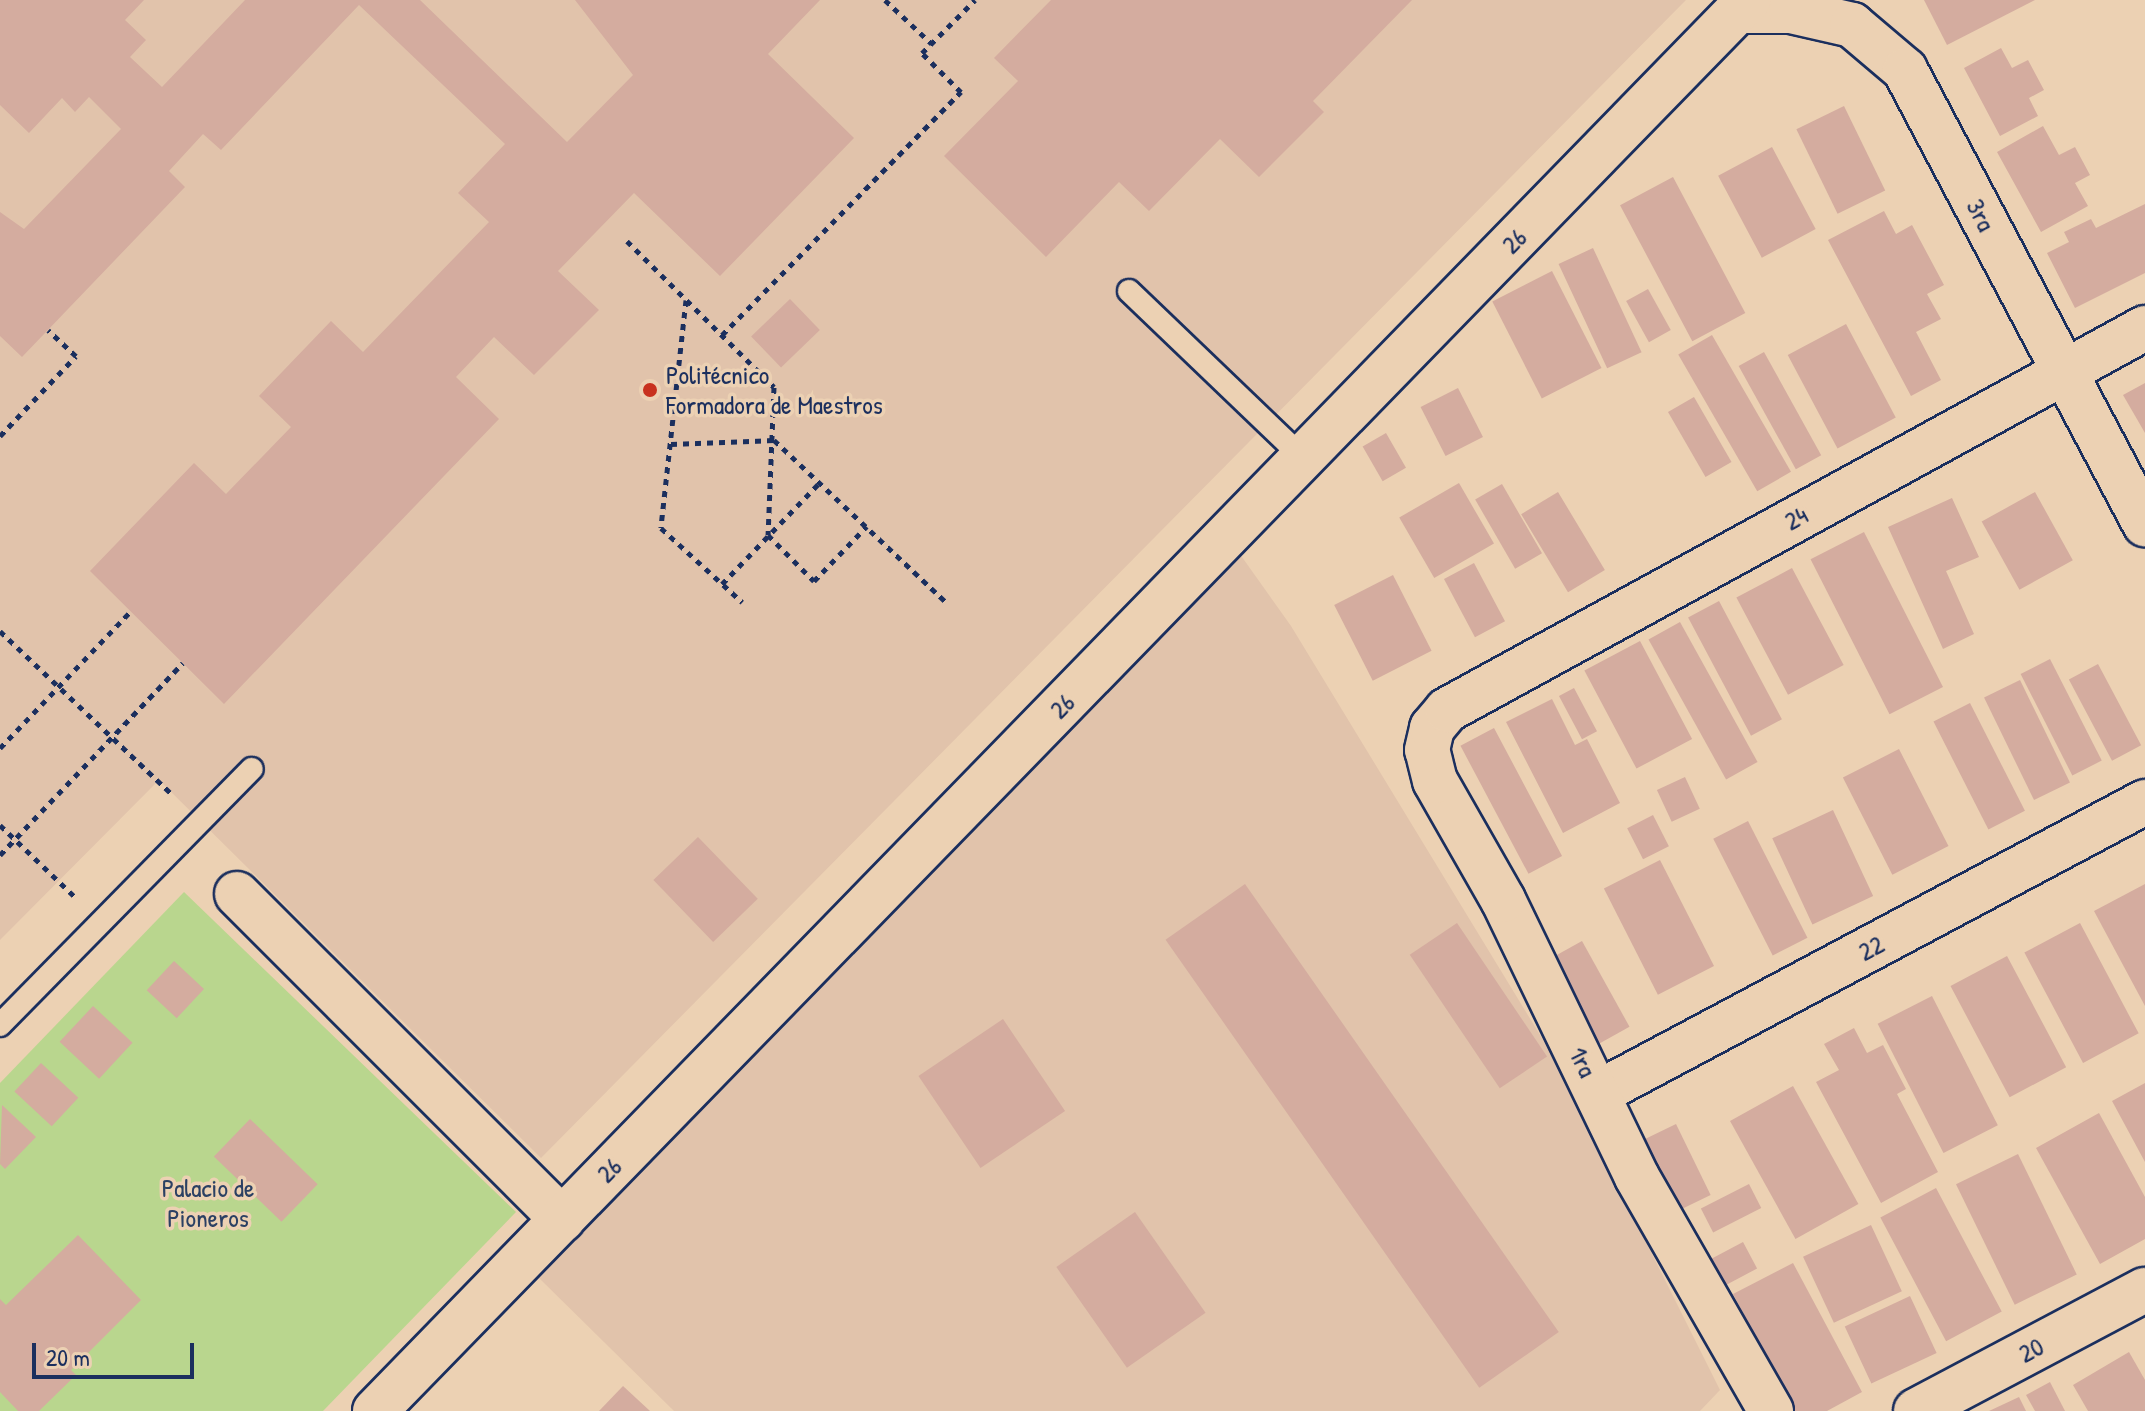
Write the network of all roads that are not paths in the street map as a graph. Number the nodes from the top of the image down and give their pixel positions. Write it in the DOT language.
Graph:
graph roads {
  1 [pos="1743,6"];
  2 [pos="1129,291"];
  3 [pos="2145,328"];
  4 [pos="2062,372"];
  5 [pos="1303,458"];
  6 [pos="2145,524"];
  7 [pos="1447,710"];
  8 [pos="252,769"];
  9 [pos="2145,802"];
  10 [pos="237,894"];
  11 [pos="0,1025"];
  12 [pos="1598,1093"];
  13 [pos="562,1219"];
  14 [pos="2145,1290"];
  15 [pos="375,1411"];
  16 [pos="1771,1411"];
  17 [pos="1916,1411"];
  1 -- 4 [label="street, 3ra"];
  1 -- 5 [label="street, 26"];
  2 -- 5 [label="lane"];
  3 -- 4 [label="street, 24"];
  4 -- 6 [label="street, 3ra"];
  4 -- 7 [label="street, 24"];
  5 -- 13 [label="street, 26"];
  7 -- 12 [label="street, 1ra"];
  8 -- 11 [label="lane"];
  9 -- 12 [label="street, 22"];
  10 -- 13 [label="street"];
  12 -- 16 [label="street, 1ra"];
  13 -- 15 [label="street, 26"];
  14 -- 17 [label="street, 20"];
}
